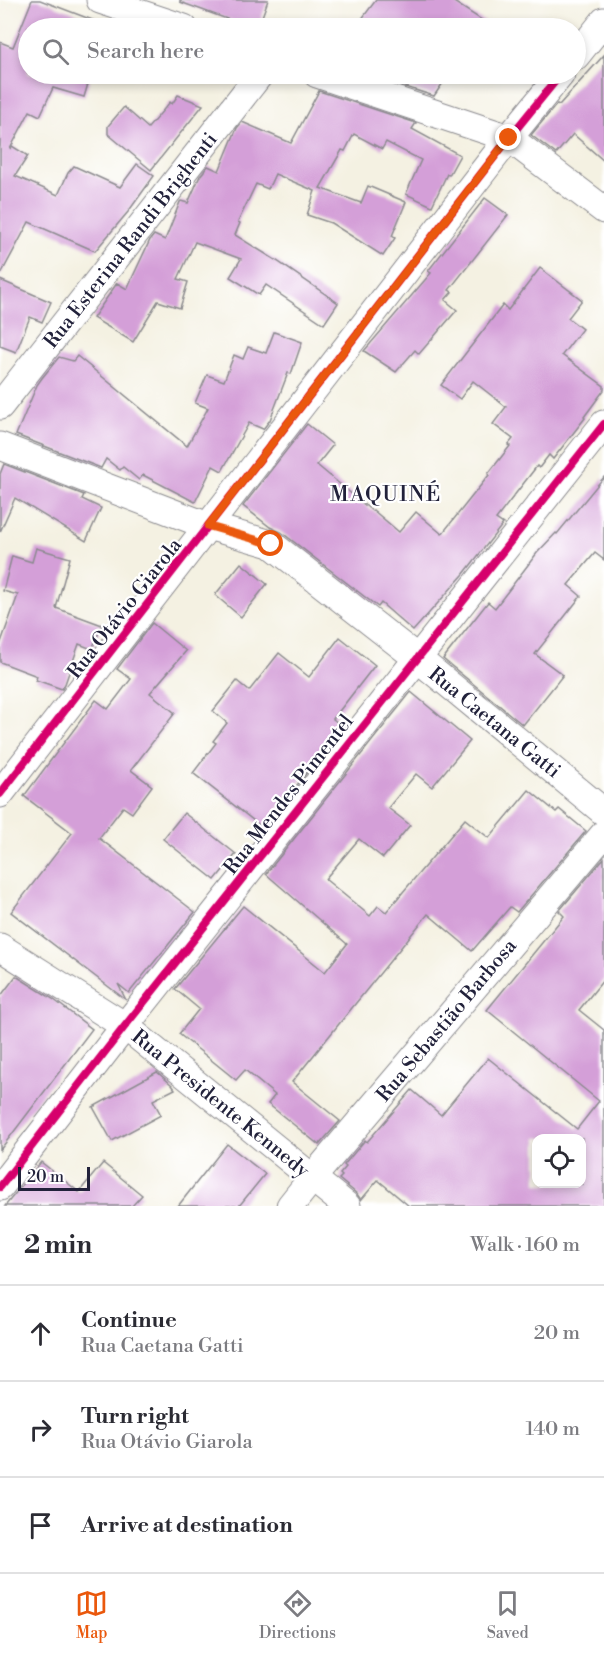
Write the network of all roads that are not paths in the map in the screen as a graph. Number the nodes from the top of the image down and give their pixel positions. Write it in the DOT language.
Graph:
graph roads {
  1 [pos="100,0"];
  2 [pos="154,18"];
  3 [pos="604,21"];
  4 [pos="586,44"];
  5 [pos="252,84"];
  6 [pos="346,84"];
  7 [pos="553,84"];
  8 [pos="509,138"];
  9 [pos="604,210"];
  10 [pos="0,406"];
  11 [pos="604,424"];
  12 [pos="0,446"];
  13 [pos="208,526"];
  14 [pos="417,658"];
  15 [pos="0,794"];
  16 [pos="604,812"];
  17 [pos="604,834"];
  18 [pos="0,946"];
  19 [pos="125,1026"];
  20 [pos="312,1177"];
  21 [pos="0,1187"];
  22 [pos="290,1206"];
  23 [pos="347,1206"];
  1 -- 2 [label="street"];
  3 -- 4 [label="street"];
  5 -- 10 [label="street, Rua Esterina Randi Brighenti"];
  6 -- 8 [label="street"];
  7 -- 8 [label="street, Rua Otávio Giarola"];
  8 -- 9 [label="street"];
  8 -- 13 [label="street, Rua Otávio Giarola"];
  11 -- 14 [label="street, Rua Mendes Pimentel"];
  12 -- 13 [label="street, Rua Caetana Gatti"];
  13 -- 14 [label="street, Rua Caetana Gatti"];
  13 -- 15 [label="street, Rua Otávio Giarola"];
  14 -- 16 [label="street, Rua Caetana Gatti"];
  14 -- 19 [label="street, Rua Mendes Pimentel"];
  17 -- 20 [label="street, Rua Sebastião Barbosa"];
  18 -- 19 [label="street, Rua Presidente Kennedy"];
  19 -- 20 [label="street, Rua Presidente Kennedy"];
  19 -- 21 [label="street, Rua Mendes Pimentel"];
  20 -- 22 [label="street, Rua Sebastião Barbosa"];
  20 -- 23 [label="street, Rua Presidente Kennedy"];
}
